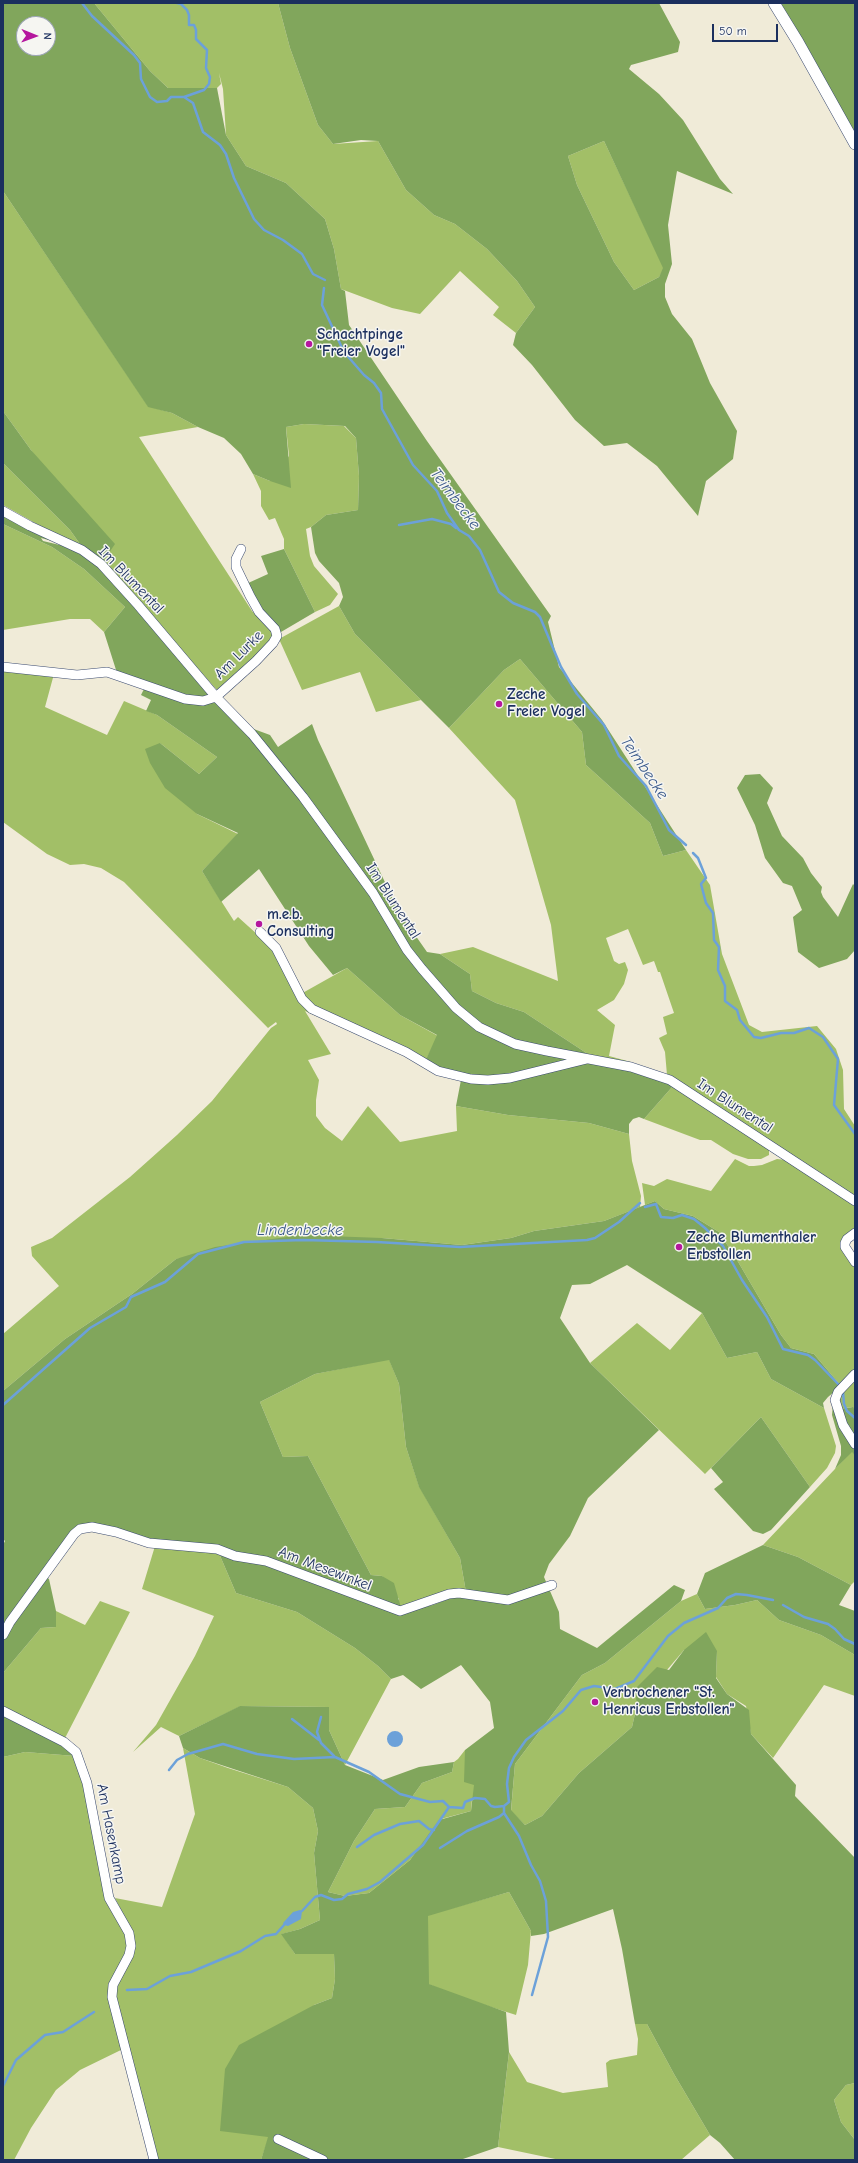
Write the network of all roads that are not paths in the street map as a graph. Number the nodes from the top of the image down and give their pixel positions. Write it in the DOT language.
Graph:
graph roads {
  1 [pos="774,3"];
  2 [pos="855,144"];
  3 [pos="3,511"];
  4 [pos="241,548"];
  5 [pos="3,667"];
  6 [pos="216,697"];
  7 [pos="260,932"];
  8 [pos="588,1059"];
  9 [pos="855,1201"];
  10 [pos="855,1233"];
  11 [pos="855,1262"];
  12 [pos="855,1374"];
  13 [pos="855,1444"];
  14 [pos="552,1585"];
  15 [pos="3,1635"];
  16 [pos="3,1711"];
  17 [pos="278,2139"];
  18 [pos="154,2160"];
  19 [pos="323,2160"];
  1 -- 2 [label="street"];
  3 -- 6 [label="street, Im Blumental"];
  4 -- 6 [label="street, Am Lurke"];
  5 -- 6 [label="street"];
  6 -- 8 [label="street, Im Blumental"];
  7 -- 8 [label="street, Im Blumental"];
  8 -- 9 [label="street, Im Blumental"];
  10 -- 11 [label="street"];
  12 -- 13 [label="street"];
  14 -- 15 [label="street, Am Mesewinkel"];
  16 -- 18 [label="street, Am Hasenkamp"];
  17 -- 19 [label="street"];
}
